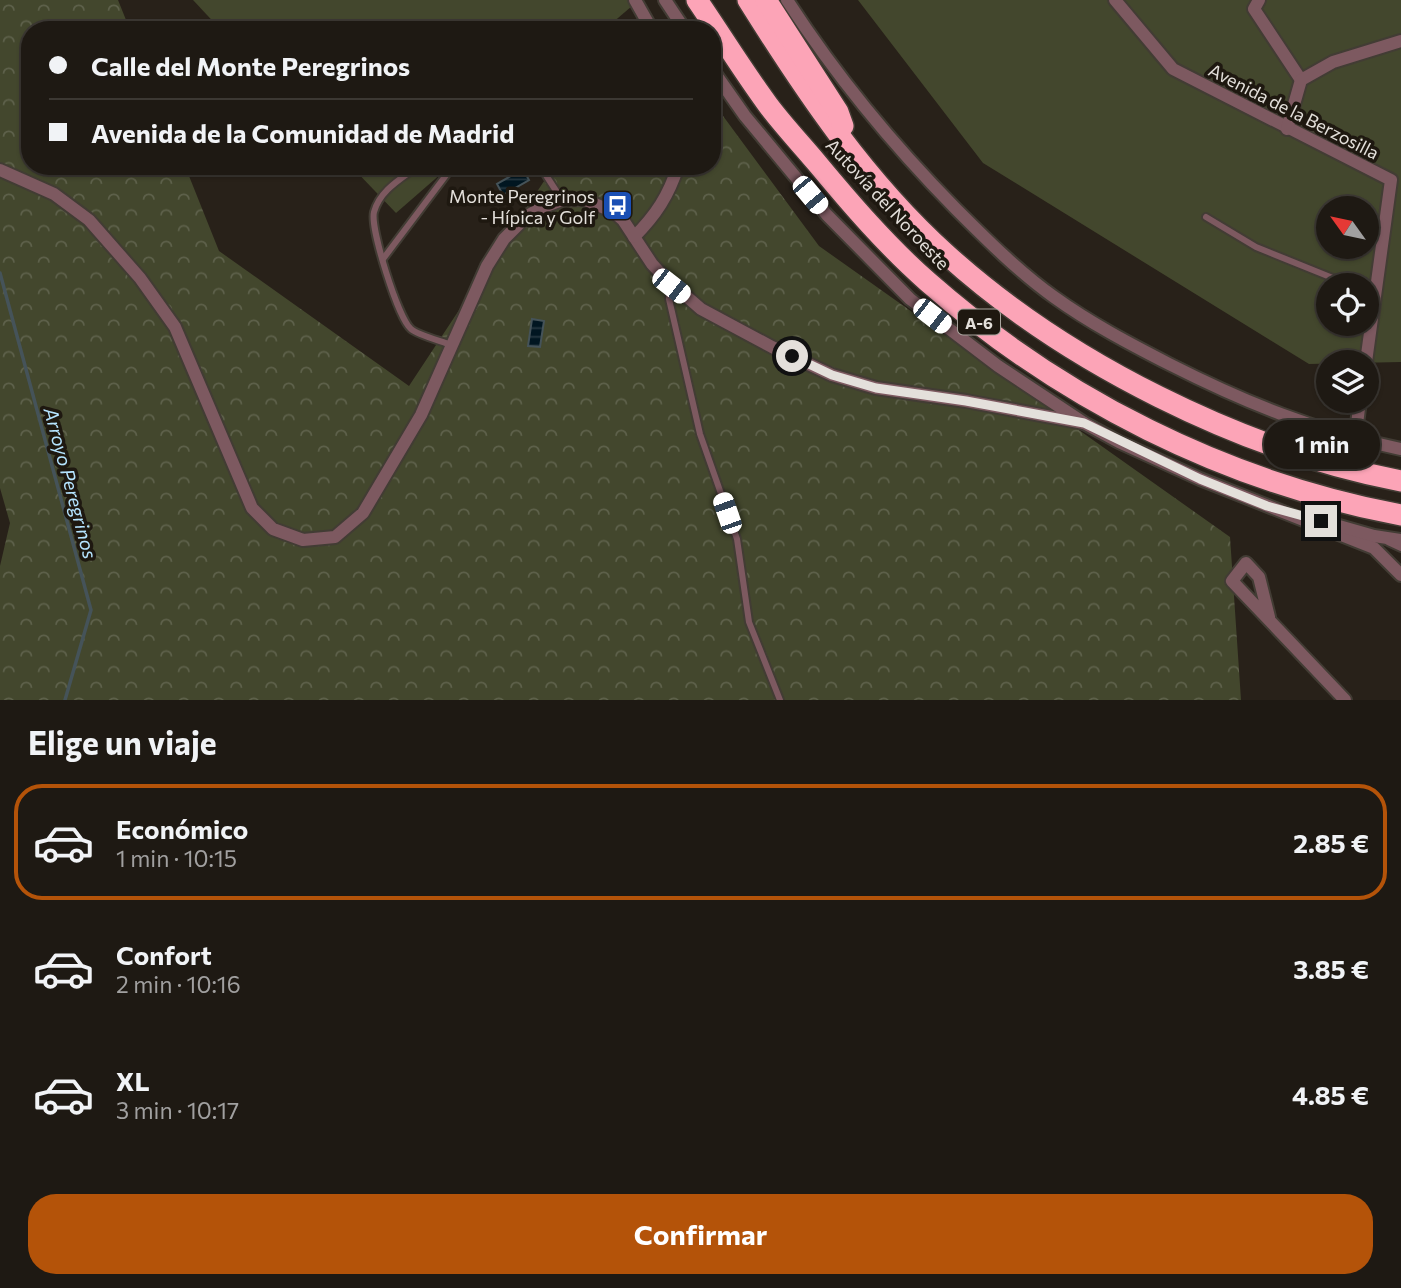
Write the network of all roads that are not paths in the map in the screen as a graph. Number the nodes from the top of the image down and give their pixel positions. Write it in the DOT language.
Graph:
graph roads {
  1 [pos="635,0"];
  2 [pos="665,0"];
  3 [pos="697,0"];
  4 [pos="748,0"];
  5 [pos="766,0"];
  6 [pos="787,0"];
  7 [pos="1115,0"];
  8 [pos="1259,0"];
  9 [pos="647,21"];
  10 [pos="679,21"];
  11 [pos="711,21"];
  12 [pos="721,35"];
  13 [pos="1401,41"];
  14 [pos="1301,80"];
  15 [pos="721,82"];
  16 [pos="1287,129"];
  17 [pos="855,157"];
  18 [pos="0,170"];
  19 [pos="406,175"];
  20 [pos="446,175"];
  21 [pos="546,175"];
  22 [pos="675,175"];
  23 [pos="1396,181"];
  24 [pos="562,201"];
  25 [pos="1206,217"];
  26 [pos="634,237"];
  27 [pos="383,259"];
  28 [pos="1320,273"];
  29 [pos="1376,273"];
  30 [pos="671,286"];
  31 [pos="452,346"];
  32 [pos="1358,413"];
  33 [pos="1084,423"];
  34 [pos="1355,439"];
  35 [pos="1401,449"];
  36 [pos="1401,481"];
  37 [pos="1267,506"];
  38 [pos="1401,515"];
  39 [pos="1374,536"];
  40 [pos="1401,540"];
  41 [pos="1401,548"];
  42 [pos="1401,575"];
  43 [pos="1269,617"];
  44 [pos="780,700"];
  45 [pos="1345,700"];
  1 -- 9 [label="street"];
  2 -- 10 [label="street"];
  3 -- 11 [label="highway, Autovía del Noroeste / A-6"];
  4 -- 17 [label="highway, Autovía del Noroeste / A-6"];
  5 -- 17 [label="highway"];
  6 -- 34 [label="street"];
  7 -- 16 [label="street, Avenida de la Berzosilla"];
  8 -- 14 [label="street"];
  12 -- 38 [label="highway, Autovía del Noroeste / A-6"];
  13 -- 14 [label="street"];
  14 -- 16 [label="street"];
  15 -- 33 [label="street"];
  16 -- 23 [label="street, Avenida de la Berzosilla"];
  17 -- 36 [label="highway, Autovía del Noroeste / A-6"];
  18 -- 31 [label="street"];
  19 -- 27 [label="lane"];
  20 -- 27 [label="lane"];
  21 -- 24 [label="lane"];
  22 -- 26 [label="street"];
  23 -- 29 [label="street, Avenida de la Berzosilla"];
  24 -- 26 [label="street"];
  24 -- 31 [label="street"];
  25 -- 28 [label="lane"];
  26 -- 30 [label="street"];
  27 -- 31 [label="lane"];
  30 -- 33 [label="street"];
  30 -- 44 [label="lane"];
  32 -- 34 [label="street"];
  33 -- 37 [label="street"];
  34 -- 35 [label="street"];
  37 -- 39 [label="street"];
  37 -- 42 [label="street"];
  39 -- 40 [label="street"];
  39 -- 41 [label="lane"];
  43 -- 45 [label="street"];
}
